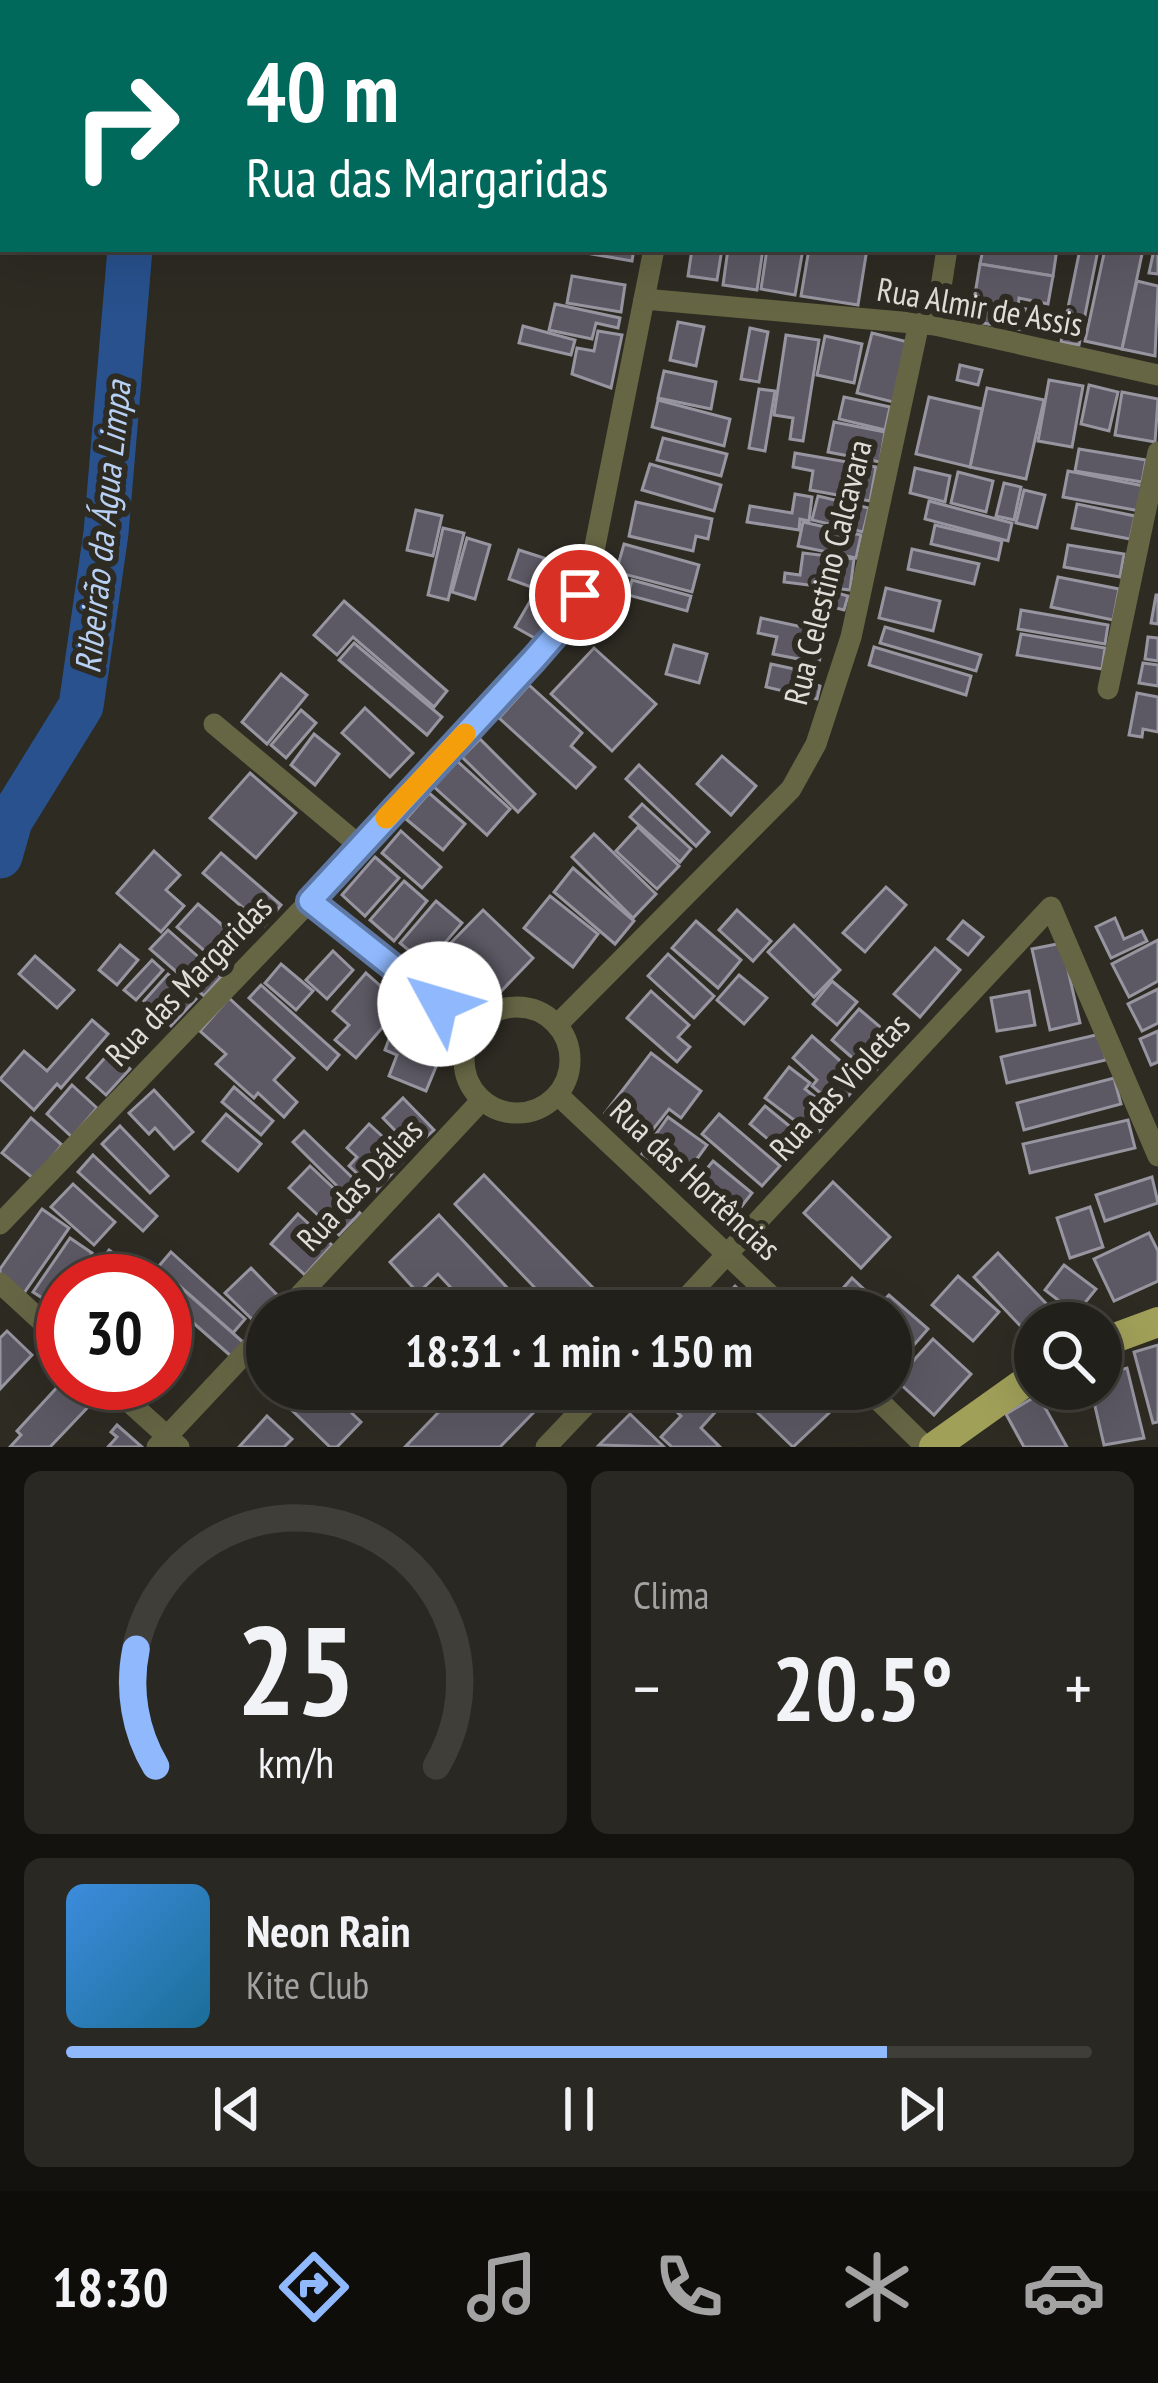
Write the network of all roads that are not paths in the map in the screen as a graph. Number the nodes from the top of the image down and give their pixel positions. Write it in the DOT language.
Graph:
graph roads {
  1 [pos="653,252"];
  2 [pos="946,252"];
  3 [pos="644,298"];
  4 [pos="927,324"];
  5 [pos="1158,375"];
  6 [pos="1158,452"];
  7 [pos="1108,689"];
  8 [pos="214,724"];
  9 [pos="360,846"];
  10 [pos="310,901"];
  11 [pos="558,1024"];
  12 [pos="472,1030"];
  13 [pos="558,1095"];
  14 [pos="481,1101"];
  15 [pos="1158,1156"];
  16 [pos="4,1220"];
  17 [pos="728,1253"];
  18 [pos="0,1283"];
  19 [pos="305,1290"];
  20 [pos="694,1290"];
  21 [pos="766,1290"];
  22 [pos="36,1317"];
  23 [pos="1158,1322"];
  24 [pos="1122,1335"];
  25 [pos="246,1354"];
  26 [pos="1014,1389"];
  27 [pos="135,1410"];
  28 [pos="581,1410"];
  29 [pos="890,1410"];
  30 [pos="167,1443"];
  31 [pos="546,1447"];
  32 [pos="930,1447"];
  1 -- 3 [label="street, Rua das Margaridas"];
  2 -- 4 [label="street, Rua Celestino Calcavara"];
  3 -- 4 [label="street, Rua Almir de Assis"];
  3 -- 9 [label="street, Rua das Margaridas"];
  4 -- 5 [label="street, Rua Almir de Assis"];
  4 -- 11 [label="street, Rua Celestino Calcavara"];
  6 -- 7 [label="street"];
  8 -- 9 [label="street"];
  9 -- 10 [label="street, Rua das Margaridas"];
  10 -- 12 [label="street"];
  10 -- 16 [label="street, Rua das Margaridas"];
  11 -- 12 [label="street"];
  11 -- 13 [label="street"];
  12 -- 14 [label="street"];
  13 -- 14 [label="street"];
  13 -- 17 [label="street, Rua das Hortências"];
  14 -- 19 [label="street, Rua das Dálias"];
  15 -- 17 [label="street, Rua das Violetas"];
  17 -- 20 [label="street, Rua das Violetas"];
  17 -- 21 [label="street, Rua das Hortências"];
  18 -- 22 [label="street"];
  23 -- 24 [label="main road"];
  25 -- 30 [label="street"];
  26 -- 32 [label="main road"];
  27 -- 30 [label="street"];
  28 -- 31 [label="street"];
  29 -- 32 [label="street"];
}
